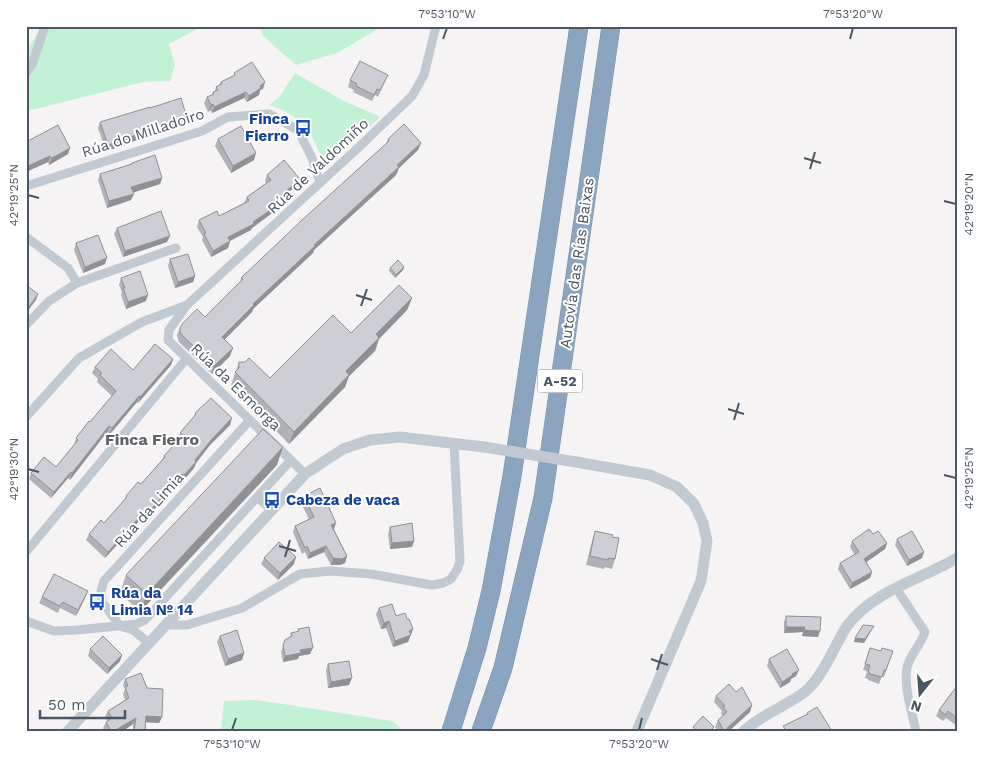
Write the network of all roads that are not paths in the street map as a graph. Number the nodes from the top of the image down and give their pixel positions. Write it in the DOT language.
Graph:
graph roads {
  1 [pos="45,26"];
  2 [pos="436,26"];
  3 [pos="578,26"];
  4 [pos="611,26"];
  5 [pos="26,73"];
  6 [pos="320,183"];
  7 [pos="26,186"];
  8 [pos="26,237"];
  9 [pos="176,248"];
  10 [pos="77,283"];
  11 [pos="187,305"];
  12 [pos="26,325"];
  13 [pos="168,340"];
  14 [pos="187,358"];
  15 [pos="26,417"];
  16 [pos="250,420"];
  17 [pos="454,444"];
  18 [pos="291,460"];
  19 [pos="306,474"];
  20 [pos="258,497"];
  21 [pos="272,510"];
  22 [pos="26,552"];
  23 [pos="957,558"];
  24 [pos="896,588"];
  25 [pos="26,621"];
  26 [pos="166,625"];
  27 [pos="120,626"];
  28 [pos="149,643"];
  29 [pos="68,731"];
  30 [pos="451,731"];
  31 [pos="481,731"];
  32 [pos="637,731"];
  33 [pos="744,731"];
  34 [pos="916,731"];
  1 -- 5 [label="street"];
  2 -- 6 [label="street, Rúa de Valdomiño"];
  3 -- 30 [label="highway, A-52"];
  4 -- 31 [label="highway, Autovía das Rías Baixas / A-52"];
  6 -- 7 [label="street, Rúa do Milladoiro"];
  6 -- 11 [label="street, Rúa de Valdomiño"];
  8 -- 10 [label="street"];
  9 -- 10 [label="street"];
  10 -- 12 [label="street"];
  11 -- 13 [label="street, Rúa de Valdomiño"];
  11 -- 15 [label="street, Rúa de Valdomiño"];
  13 -- 14 [label="street, Rúa da Esmorga"];
  14 -- 16 [label="street, Rúa da Esmorga"];
  14 -- 22 [label="street"];
  16 -- 18 [label="street, Rúa da Esmorga"];
  16 -- 27 [label="street, Rúa da Limia"];
  17 -- 19 [label="street"];
  17 -- 26 [label="street"];
  17 -- 32 [label="street, bridge"];
  18 -- 19 [label="street, Rúa da Esmorga"];
  18 -- 20 [label="street"];
  19 -- 21 [label="street"];
  20 -- 21 [label="street"];
  20 -- 27 [label="street"];
  21 -- 26 [label="street"];
  23 -- 24 [label="street"];
  24 -- 33 [label="street"];
  24 -- 34 [label="street"];
  25 -- 27 [label="street"];
  26 -- 28 [label="street"];
  27 -- 28 [label="street"];
  28 -- 29 [label="street"];
}
